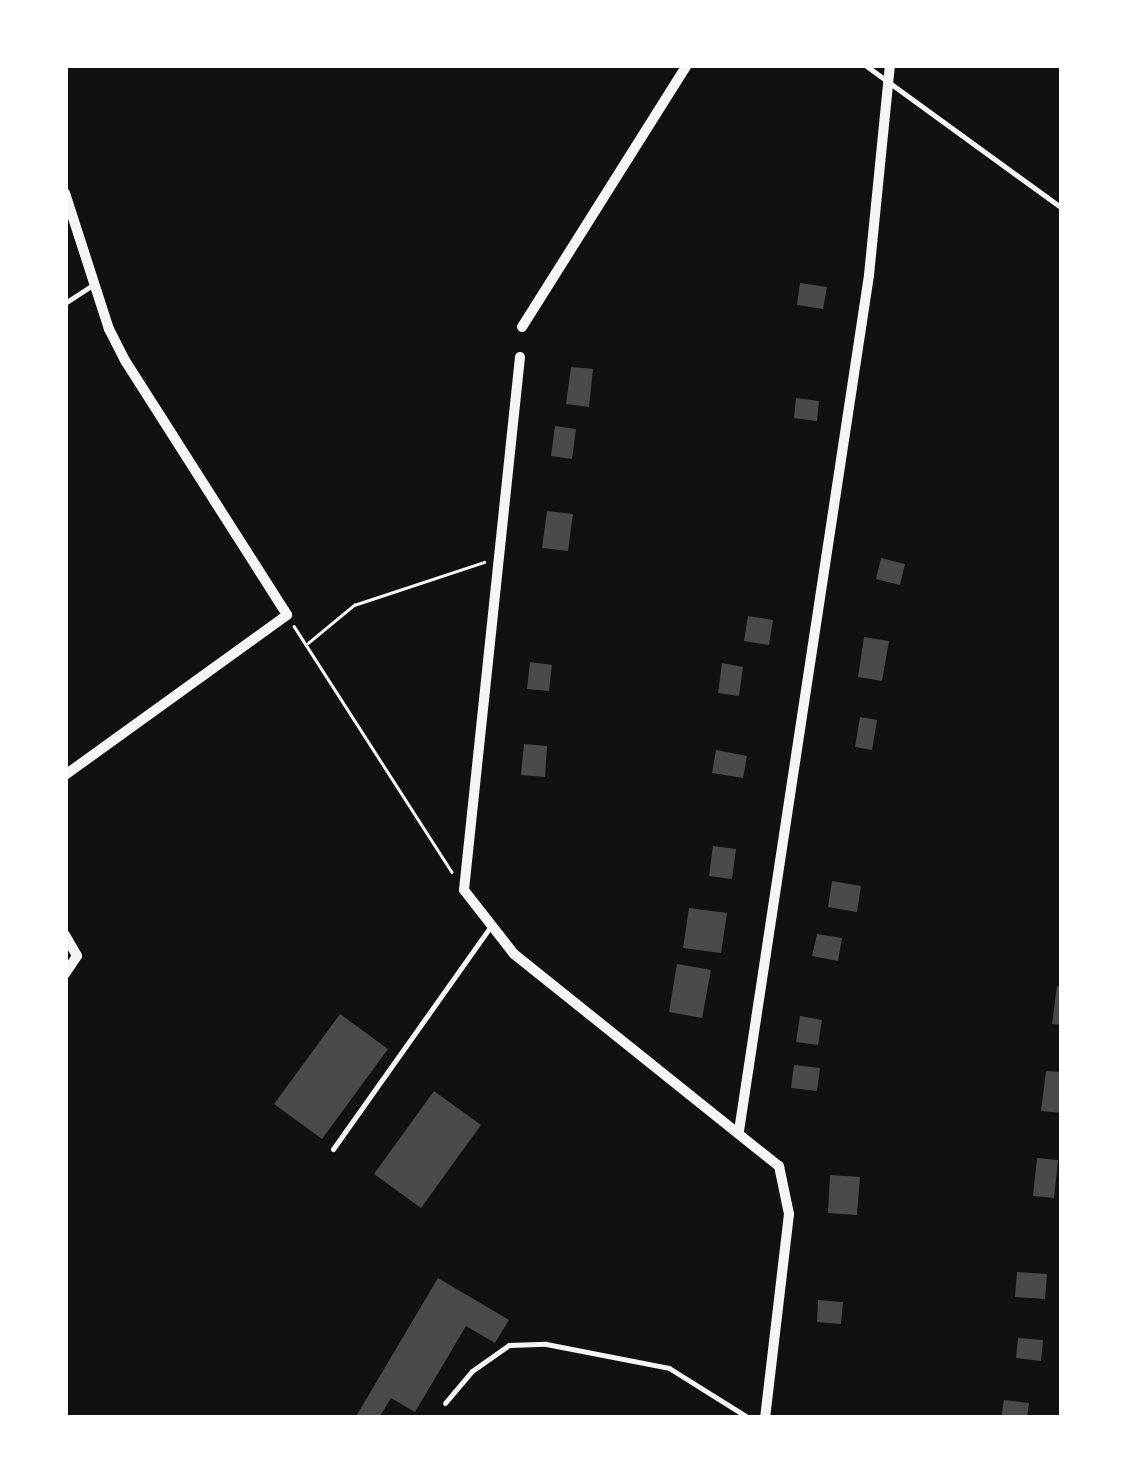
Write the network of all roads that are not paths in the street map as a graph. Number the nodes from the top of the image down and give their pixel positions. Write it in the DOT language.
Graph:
graph roads {
  1 [pos="687,65"];
  2 [pos="865,65"];
  3 [pos="890,65"];
  4 [pos="888,82"];
  5 [pos="65,193"];
  6 [pos="1062,208"];
  7 [pos="95,284"];
  8 [pos="65,303"];
  9 [pos="522,327"];
  10 [pos="520,357"];
  11 [pos="65,775"];
  12 [pos="490,929"];
  13 [pos="65,934"];
  14 [pos="65,974"];
  15 [pos="739,1131"];
  16 [pos="333,1149"];
  17 [pos="444,1403"];
  18 [pos="749,1418"];
  19 [pos="765,1418"];
  1 -- 9 [label="street"];
  2 -- 4 [label="lane"];
  3 -- 4 [label="street"];
  4 -- 6 [label="lane"];
  4 -- 15 [label="street"];
  5 -- 7 [label="street"];
  7 -- 8 [label="lane"];
  7 -- 11 [label="street"];
  10 -- 12 [label="street"];
  12 -- 15 [label="street"];
  12 -- 16 [label="lane"];
  13 -- 14 [label="street"];
  15 -- 19 [label="street"];
  17 -- 18 [label="lane"];
}
